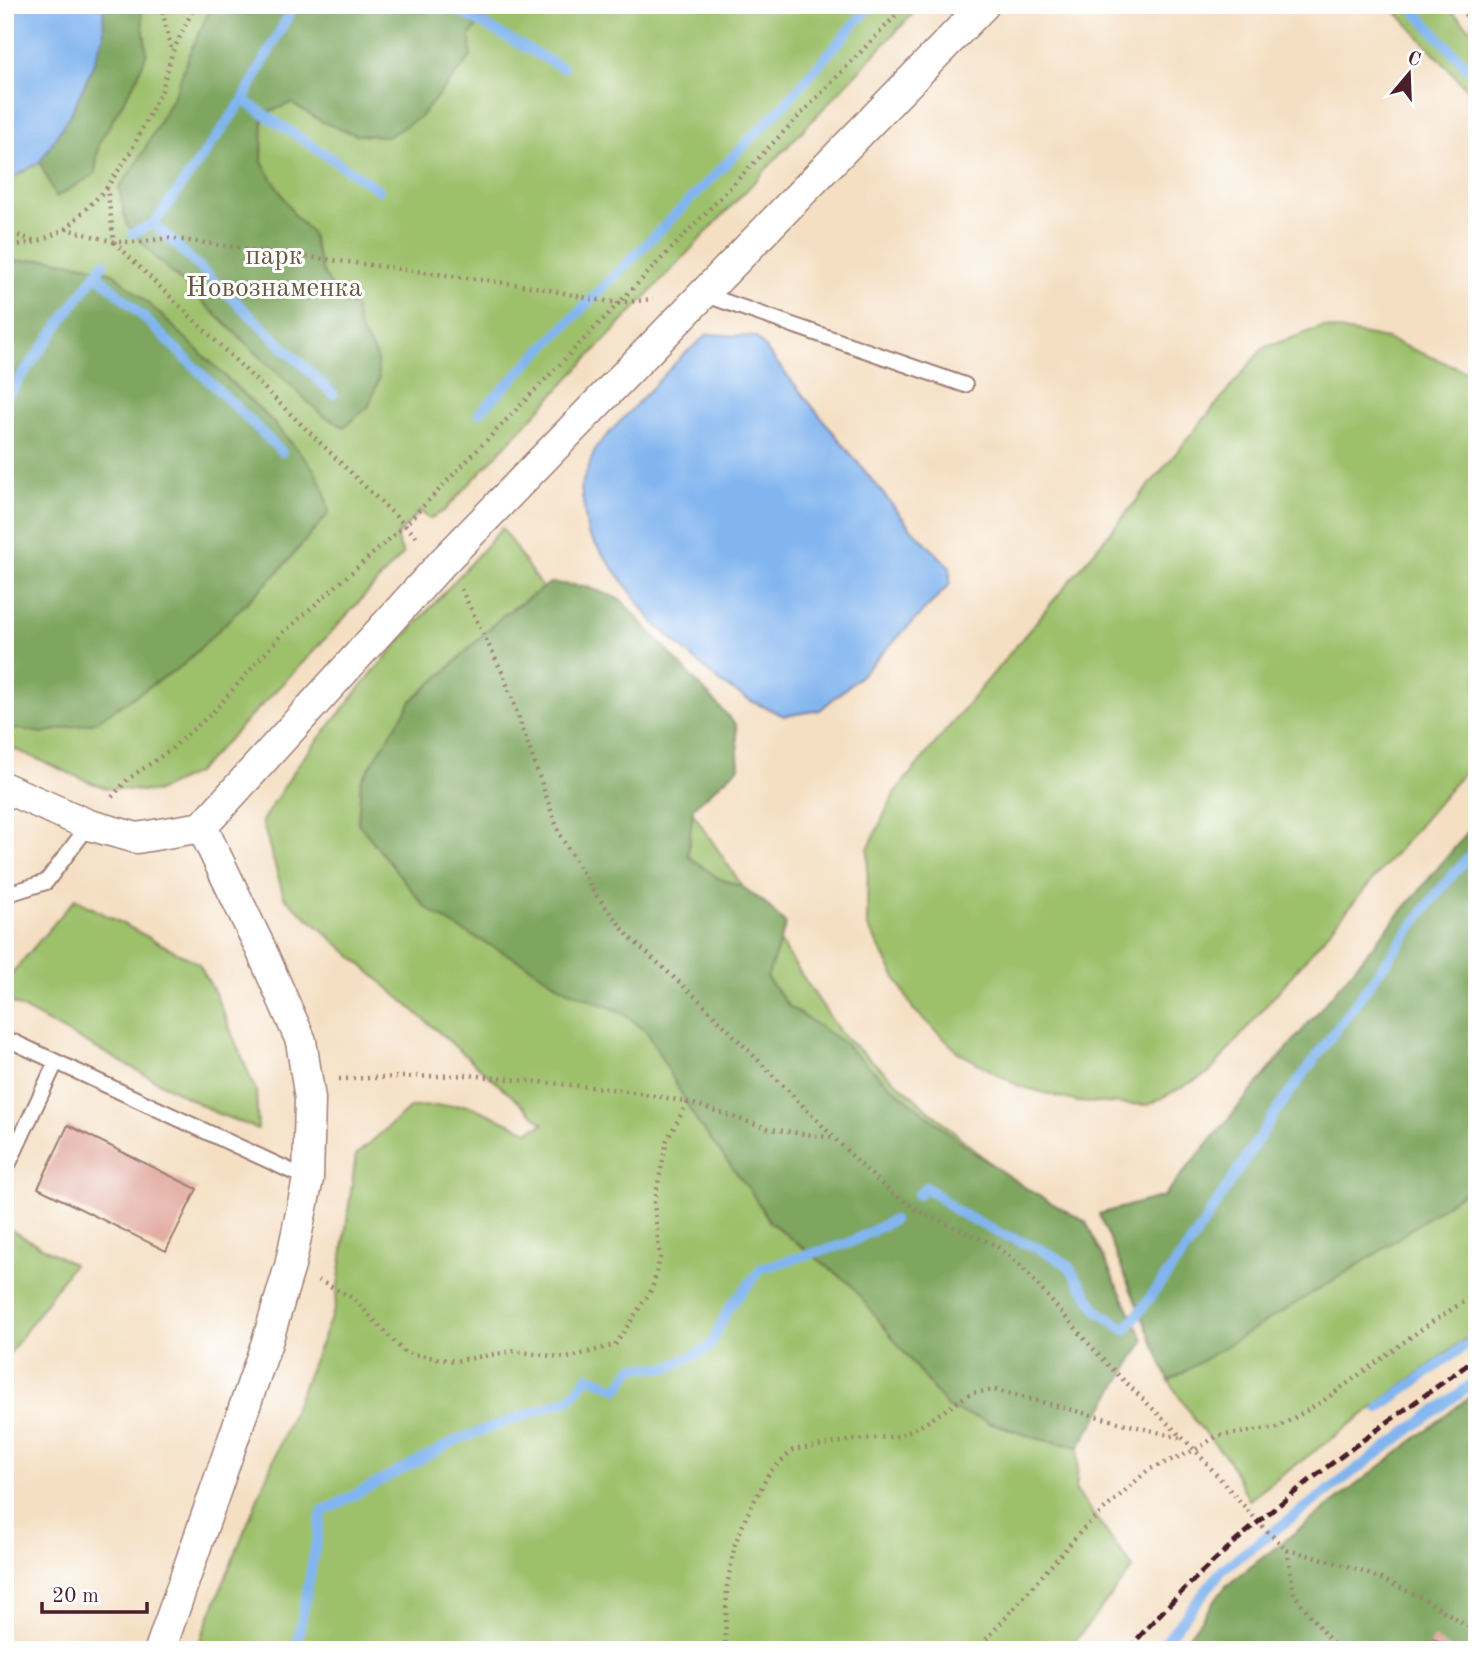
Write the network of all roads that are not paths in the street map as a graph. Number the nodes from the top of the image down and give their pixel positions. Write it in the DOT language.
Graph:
graph roads {
  1 [pos="984,5"];
  2 [pos="703,295"];
  3 [pos="965,386"];
  4 [pos="5,788"];
  5 [pos="89,825"];
  6 [pos="202,827"];
  7 [pos="5,895"];
  8 [pos="5,1038"];
  9 [pos="56,1062"];
  10 [pos="5,1167"];
  11 [pos="308,1179"];
  12 [pos="160,1650"];
  1 -- 2 [label="street"];
  2 -- 3 [label="lane"];
  2 -- 6 [label="street"];
  4 -- 5 [label="street"];
  5 -- 6 [label="street"];
  5 -- 7 [label="lane"];
  6 -- 11 [label="street"];
  8 -- 9 [label="lane"];
  9 -- 10 [label="lane"];
  9 -- 11 [label="lane"];
  11 -- 12 [label="street"];
}
